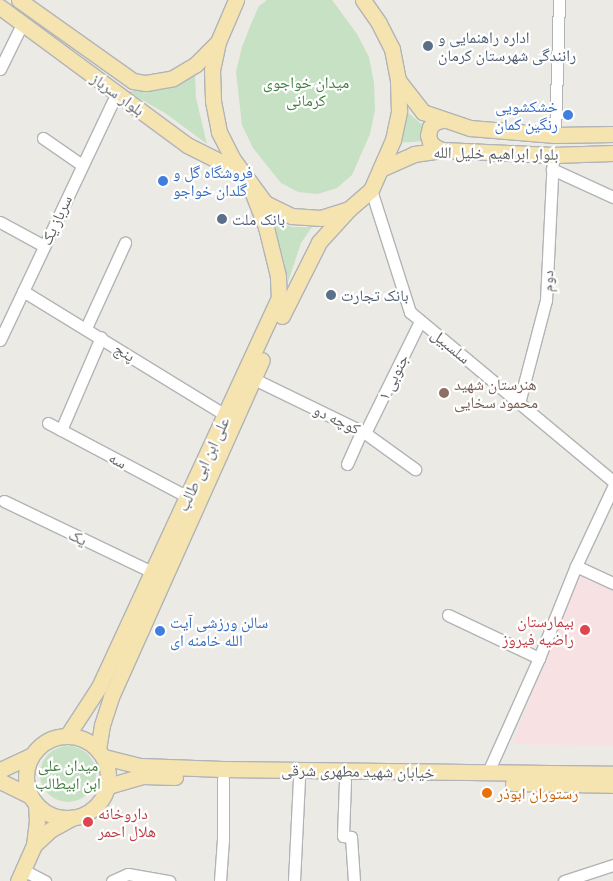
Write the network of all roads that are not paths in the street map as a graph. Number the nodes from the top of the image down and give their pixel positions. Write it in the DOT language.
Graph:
graph roads {
  1 [pos="19,0"];
  2 [pos="236,0"];
  3 [pos="363,0"];
  4 [pos="559,0"];
  5 [pos="0,7"];
  6 [pos="22,24"];
  7 [pos="218,42"];
  8 [pos="0,69"];
  9 [pos="398,80"];
  10 [pos="112,102"];
  11 [pos="442,120"];
  12 [pos="613,134"];
  13 [pos="555,135"];
  14 [pos="43,138"];
  15 [pos="442,150"];
  16 [pos="613,153"];
  17 [pos="552,162"];
  18 [pos="82,164"];
  19 [pos="383,168"];
  20 [pos="245,177"];
  21 [pos="371,190"];
  22 [pos="613,197"];
  23 [pos="349,209"];
  24 [pos="0,222"];
  25 [pos="125,243"];
  26 [pos="44,246"];
  27 [pos="23,291"];
  28 [pos="420,321"];
  29 [pos="4,322"];
  30 [pos="86,328"];
  31 [pos="101,338"];
  32 [pos="0,340"];
  33 [pos="254,379"];
  34 [pos="519,402"];
  35 [pos="225,415"];
  36 [pos="48,423"];
  37 [pos="61,430"];
  38 [pos="364,432"];
  39 [pos="348,464"];
  40 [pos="415,469"];
  41 [pos="613,481"];
  42 [pos="613,487"];
  43 [pos="188,496"];
  44 [pos="4,501"];
  45 [pos="576,566"];
  46 [pos="152,572"];
  47 [pos="613,583"];
  48 [pos="448,615"];
  49 [pos="539,658"];
  50 [pos="67,736"];
  51 [pos="101,753"];
  52 [pos="32,755"];
  53 [pos="0,770"];
  54 [pos="488,772"];
  55 [pos="613,774"];
  56 [pos="223,779"];
  57 [pos="299,780"];
  58 [pos="0,781"];
  59 [pos="345,781"];
  60 [pos="613,785"];
  61 [pos="108,786"];
  62 [pos="33,800"];
  63 [pos="72,818"];
  64 [pos="34,845"];
  65 [pos="613,865"];
  66 [pos="20,876"];
  67 [pos="45,881"];
  68 [pos="112,881"];
  69 [pos="169,881"];
  70 [pos="220,881"];
  71 [pos="294,881"];
  72 [pos="354,881"];
  73 [pos="564,881"];
  1 -- 7 [label="main road, بلوار سرباز"];
  2 -- 7 [label="main road"];
  3 -- 9 [label="main road"];
  4 -- 13 [label="street"];
  5 -- 6 [label="main road, بلوار سرباز"];
  6 -- 8 [label="street"];
  6 -- 20 [label="main road, بلوار سرباز"];
  7 -- 20 [label="main road"];
  9 -- 11 [label="main road, بلوار ابراهیم خلیل الله"];
  9 -- 19 [label="main road"];
  10 -- 18 [label="street, سرباز یک"];
  11 -- 13 [label="main road, بلوار ابراهیم خلیل الله"];
  11 -- 15 [label="main road"];
  12 -- 13 [label="main road, بلوار ابراهیم خلیل الله"];
  14 -- 18 [label="street"];
  15 -- 17 [label="main road, بلوار ابراهیم خلیل الله"];
  15 -- 19 [label="main road, بلوار ابراهیم خلیل الله"];
  16 -- 17 [label="main road, بلوار ابراهیم خلیل الله"];
  17 -- 22 [label="street"];
  17 -- 34 [label="street, دوم"];
  18 -- 26 [label="street, سرباز یک"];
  19 -- 21 [label="main road"];
  20 -- 23 [label="main road"];
  20 -- 35 [label="main road, علی ابن ابی طالب"];
  21 -- 23 [label="main road"];
  21 -- 28 [label="street, سلسبیل"];
  23 -- 33 [label="main road, علی ابن ابی طالب"];
  24 -- 26 [label="street"];
  25 -- 30 [label="street"];
  26 -- 27 [label="street, سرباز یک"];
  27 -- 29 [label="street, سرباز یک"];
  27 -- 30 [label="street, پنج"];
  28 -- 34 [label="street, سلسبیل"];
  28 -- 38 [label="street, جنوبی ۱"];
  29 -- 32 [label="street, سرباز یک"];
  30 -- 31 [label="street, پنج"];
  31 -- 35 [label="street, پنج"];
  31 -- 37 [label="street"];
  33 -- 38 [label="street, کوچه دو"];
  33 -- 51 [label="main road, علی ابن ابی طالب"];
  34 -- 41 [label="street, سلسبیل"];
  35 -- 43 [label="main road, علی ابن ابی طالب"];
  36 -- 37 [label="street, سه"];
  37 -- 43 [label="street, سه"];
  38 -- 39 [label="street, جنوبی ۱"];
  38 -- 40 [label="street, کوچه دو"];
  42 -- 45 [label="street"];
  43 -- 46 [label="main road, علی ابن ابی طالب"];
  44 -- 46 [label="street, یک"];
  45 -- 47 [label="street"];
  45 -- 49 [label="street"];
  46 -- 50 [label="main road, علی ابن ابی طالب"];
  48 -- 49 [label="street"];
  49 -- 54 [label="street"];
  50 -- 51 [label="main road"];
  50 -- 52 [label="main road"];
  51 -- 54 [label="main road, خیابان شهید مطهری شرقی"];
  51 -- 61 [label="main road"];
  52 -- 53 [label="main road"];
  52 -- 62 [label="main road"];
  54 -- 55 [label="main road, خیابان شهید مطهری شرقی"];
  56 -- 57 [label="main road, خیابان شهید مطهری شرقی"];
  56 -- 61 [label="main road, خیابان شهید مطهری شرقی"];
  56 -- 70 [label="street"];
  57 -- 59 [label="main road, خیابان شهید مطهری شرقی"];
  57 -- 71 [label="street"];
  58 -- 62 [label="main road"];
  59 -- 60 [label="main road, خیابان شهید مطهری شرقی"];
  59 -- 72 [label="street"];
  61 -- 63 [label="main road"];
  62 -- 63 [label="main road"];
  62 -- 64 [label="main road"];
  63 -- 64 [label="main road"];
  64 -- 66 [label="main road"];
  65 -- 73 [label="street"];
  66 -- 67 [label="street"];
  68 -- 69 [label="street"];
}
